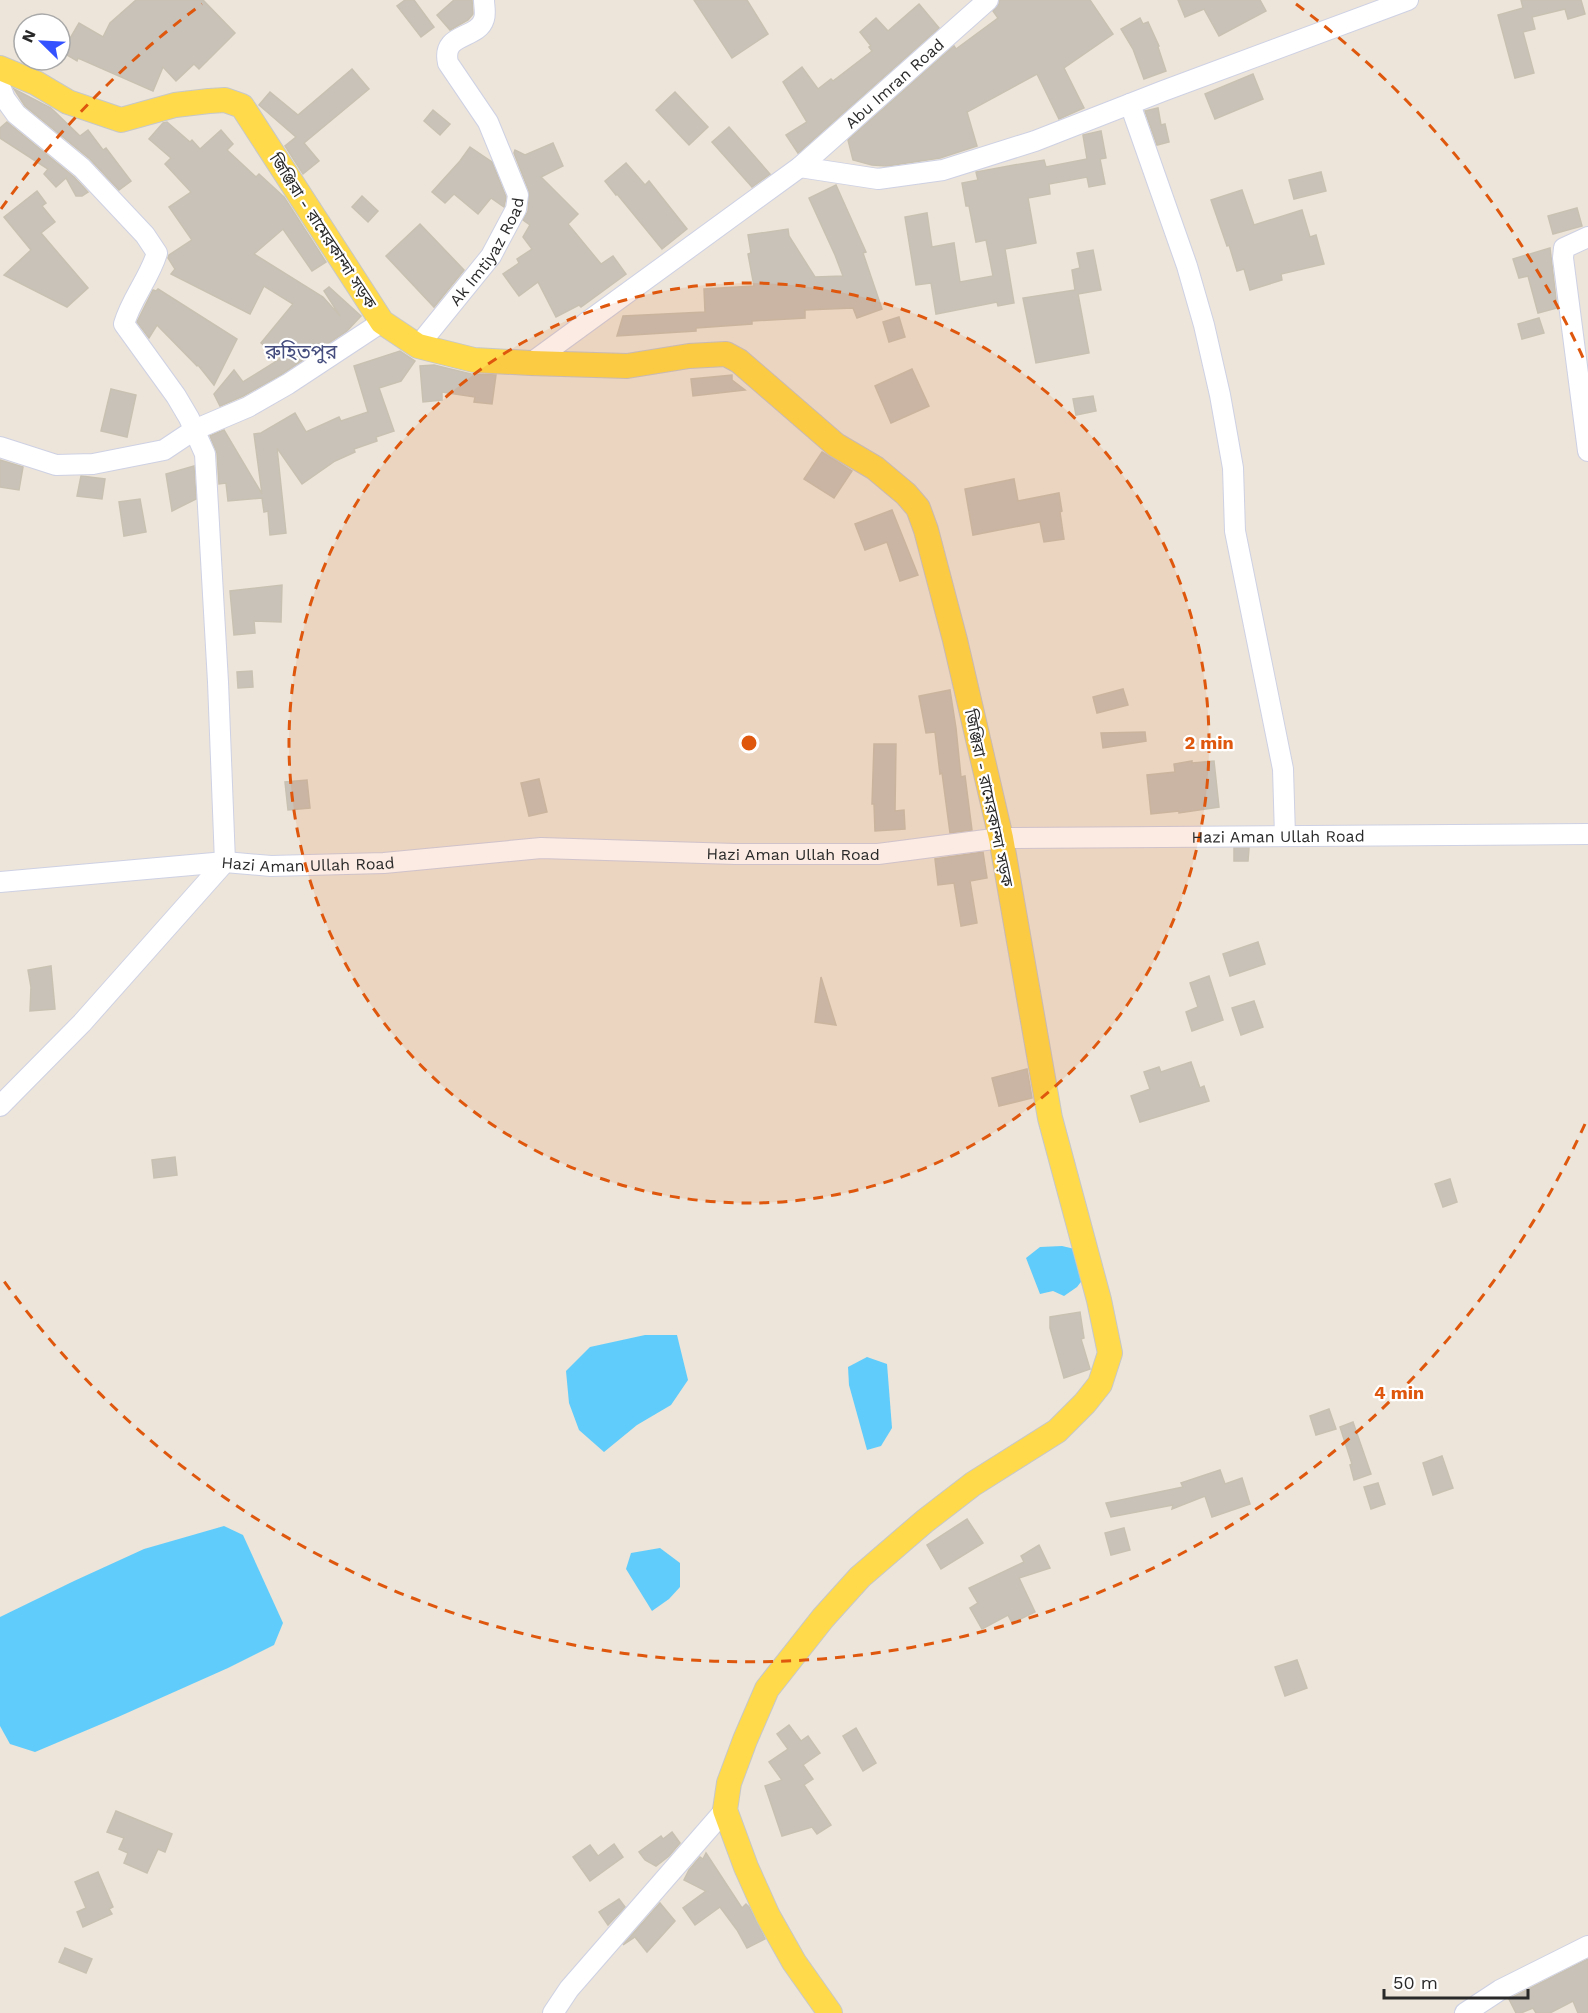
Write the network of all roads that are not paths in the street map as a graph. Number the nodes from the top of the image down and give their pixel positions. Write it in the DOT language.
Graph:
graph roads {
  1 [pos="484,0"];
  2 [pos="988,0"];
  3 [pos="1408,0"];
  4 [pos="0,68"];
  5 [pos="0,86"];
  6 [pos="1130,104"];
  7 [pos="800,167"];
  8 [pos="1588,237"];
  9 [pos="382,322"];
  10 [pos="418,346"];
  11 [pos="531,363"];
  12 [pos="194,430"];
  13 [pos="0,447"];
  14 [pos="1588,451"];
  15 [pos="1588,834"];
  16 [pos="1286,836"];
  17 [pos="1000,838"];
  18 [pos="225,862"];
  19 [pos="0,882"];
  20 [pos="0,1106"];
  21 [pos="725,1810"];
  22 [pos="1588,1946"];
  23 [pos="553,2013"];
  24 [pos="830,2013"];
  25 [pos="1465,2013"];
  1 -- 10 [label="street, Ak Imtiyaz Road"];
  2 -- 7 [label="street, Abu Imran Road"];
  3 -- 6 [label="street"];
  4 -- 9 [label="main road, জিঞ্জিরা - রামেরকান্দা সড়ক"];
  5 -- 12 [label="street"];
  6 -- 7 [label="street"];
  6 -- 16 [label="street"];
  7 -- 11 [label="street, Abu Imran Road"];
  8 -- 14 [label="street"];
  9 -- 10 [label="main road, জিঞ্জিরা - রামেরকান্দা সড়ক"];
  9 -- 12 [label="street"];
  10 -- 11 [label="main road, জিঞ্জিরা - রামেরকান্দা সড়ক"];
  11 -- 17 [label="main road, জিঞ্জিরা - রামেরকান্দা সড়ক"];
  12 -- 13 [label="street"];
  12 -- 18 [label="street"];
  15 -- 16 [label="street, Hazi Aman Ullah Road"];
  16 -- 17 [label="street, Hazi Aman Ullah Road"];
  17 -- 18 [label="street, Hazi Aman Ullah Road"];
  17 -- 21 [label="main road, জিঞ্জিরা - রামেরকান্দা সড়ক"];
  18 -- 19 [label="street, Hazi Aman Ullah Road"];
  18 -- 20 [label="street"];
  21 -- 23 [label="street"];
  21 -- 24 [label="main road, জিঞ্জিরা - রামেরকান্দা সড়ক"];
  22 -- 25 [label="street"];
}
